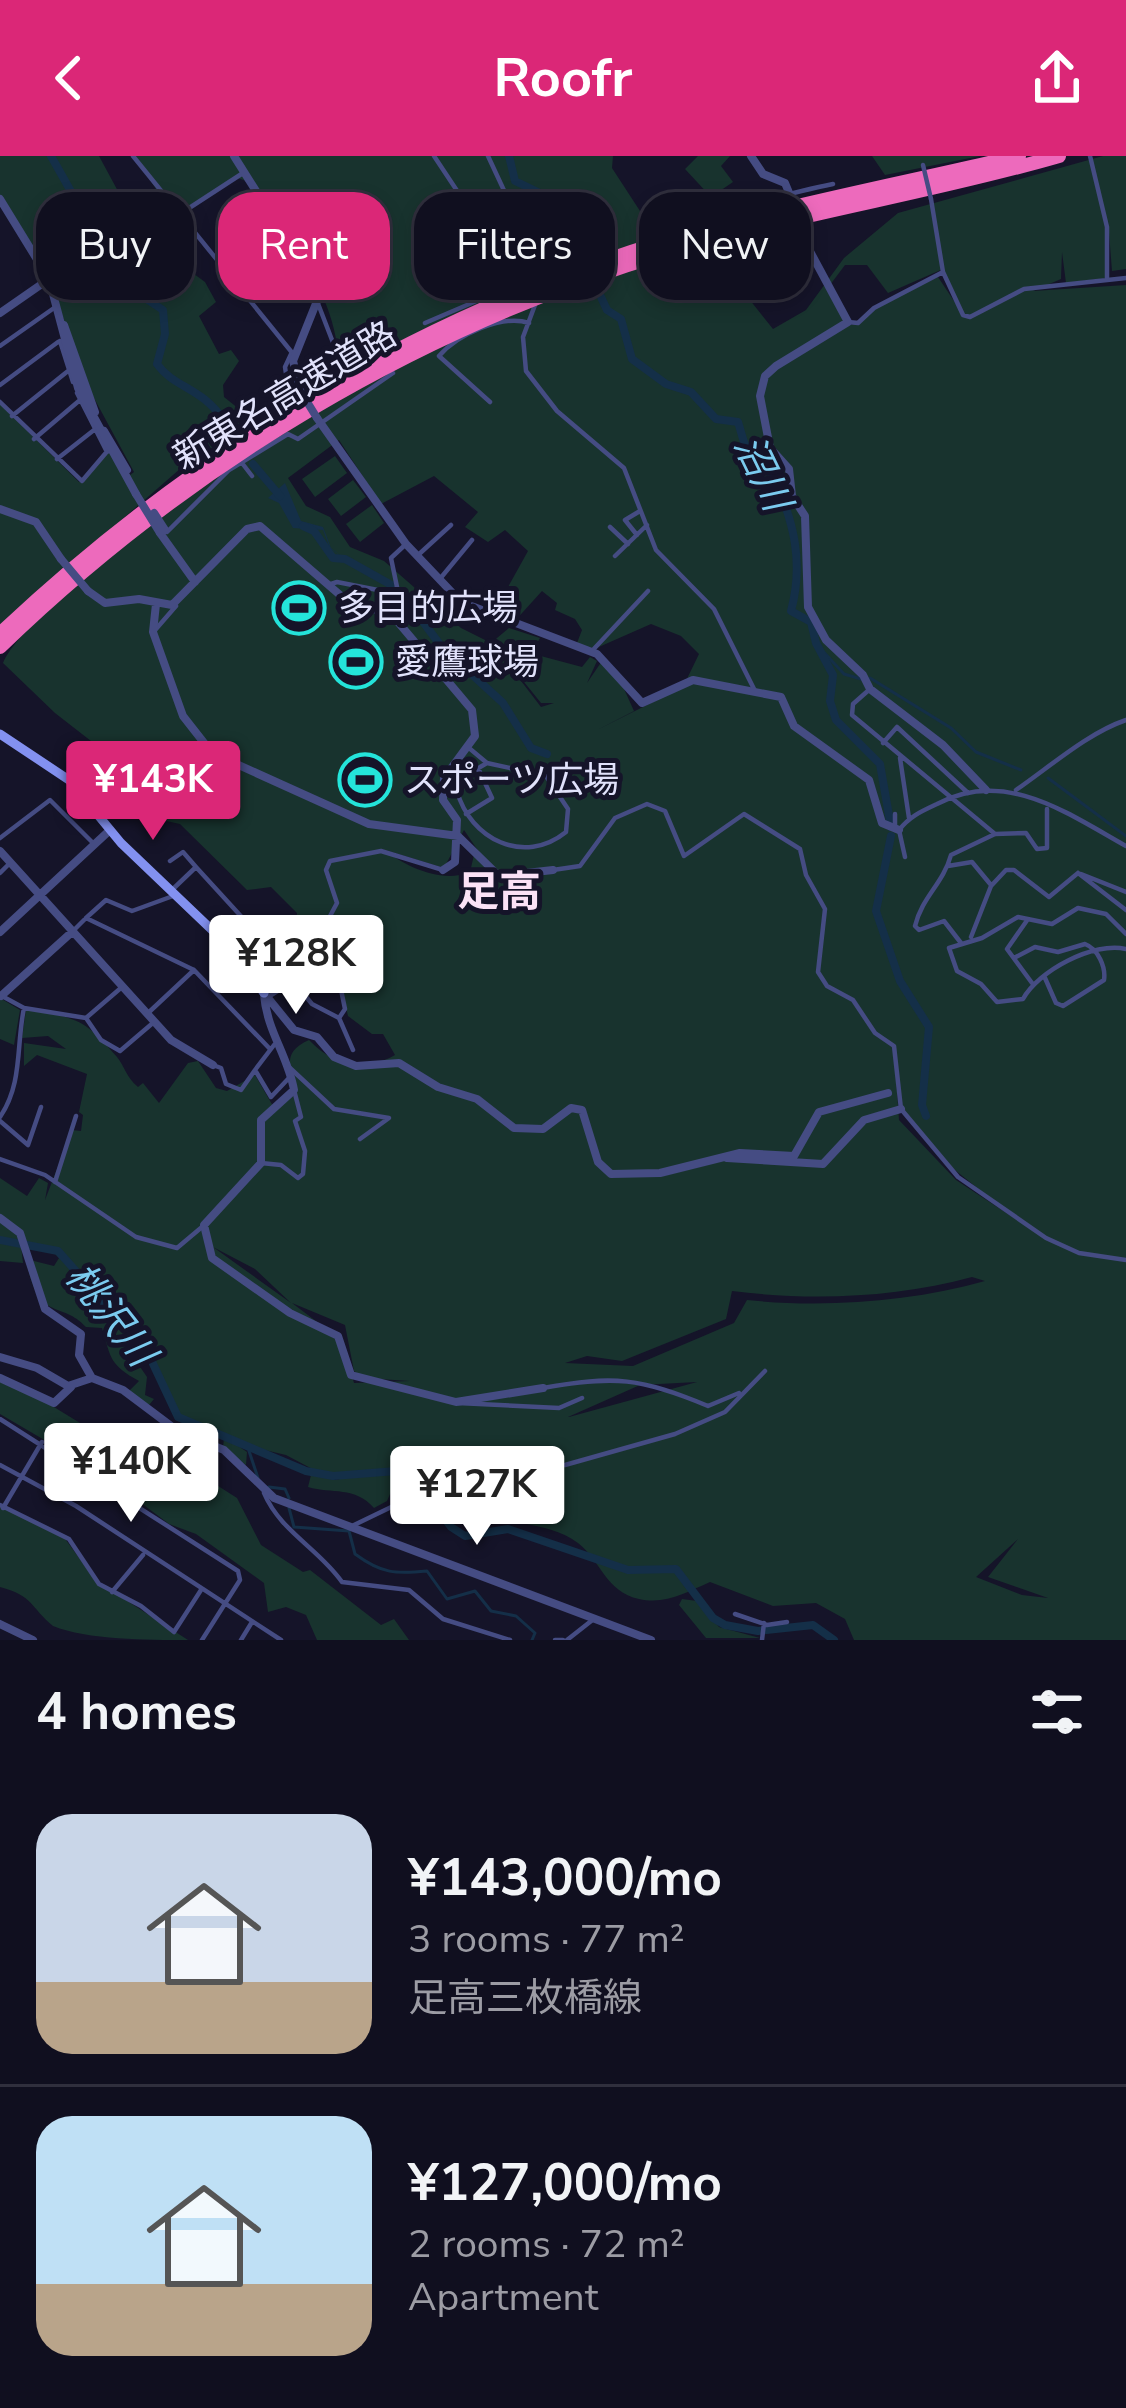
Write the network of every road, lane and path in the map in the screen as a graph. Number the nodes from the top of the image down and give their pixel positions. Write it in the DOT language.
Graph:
graph roads {
  1 [pos="134,156"];
  2 [pos="234,156"];
  3 [pos="434,156"];
  4 [pos="488,156"];
  5 [pos="751,156"];
  6 [pos="919,156"];
  7 [pos="1019,156"];
  8 [pos="1059,156"];
  9 [pos="1090,156"];
  10 [pos="243,172"];
  11 [pos="833,184"];
  12 [pos="163,192"];
  13 [pos="458,192"];
  14 [pos="505,192"];
  15 [pos="788,192"];
  16 [pos="794,192"];
  17 [pos="0,199"];
  18 [pos="194,205"];
  19 [pos="194,231"];
  20 [pos="811,253"];
  21 [pos="36,258"];
  22 [pos="943,272"];
  23 [pos="1107,278"];
  24 [pos="1126,278"];
  25 [pos="36,288"];
  26 [pos="55,300"];
  27 [pos="479,300"];
  28 [pos="317,301"];
  29 [pos="535,304"];
  30 [pos="57,307"];
  31 [pos="0,313"];
  32 [pos="848,322"];
  33 [pos="424,323"];
  34 [pos="529,323"];
  35 [pos="64,338"];
  36 [pos="0,346"];
  37 [pos="293,353"];
  38 [pos="334,370"];
  39 [pos="68,371"];
  40 [pos="393,373"];
  41 [pos="0,385"];
  42 [pos="80,400"];
  43 [pos="490,402"];
  44 [pos="0,403"];
  45 [pos="274,408"];
  46 [pos="12,416"];
  47 [pos="318,419"];
  48 [pos="94,430"];
  49 [pos="34,439"];
  50 [pos="109,449"];
  51 [pos="57,459"];
  52 [pos="242,464"];
  53 [pos="252,476"];
  54 [pos="0,509"];
  55 [pos="642,510"];
  56 [pos="452,525"];
  57 [pos="647,525"];
  58 [pos="610,527"];
  59 [pos="164,533"];
  60 [pos="637,535"];
  61 [pos="472,540"];
  62 [pos="629,543"];
  63 [pos="406,544"];
  64 [pos="640,548"];
  65 [pos="417,556"];
  66 [pos="616,556"];
  67 [pos="197,580"];
  68 [pos="439,580"];
  69 [pos="327,586"];
  70 [pos="648,591"];
  71 [pos="179,601"];
  72 [pos="42,602"];
  73 [pos="156,604"];
  74 [pos="605,618"];
  75 [pos="614,627"];
  76 [pos="592,631"];
  77 [pos="153,632"];
  78 [pos="3,637"];
  79 [pos="602,640"];
  80 [pos="591,652"];
  81 [pos="870,689"];
  82 [pos="756,694"];
  83 [pos="1126,720"];
  84 [pos="0,734"];
  85 [pos="883,743"];
  86 [pos="469,748"];
  87 [pos="901,758"];
  88 [pos="487,763"];
  89 [pos="478,768"];
  90 [pos="986,790"];
  91 [pos="1016,790"];
  92 [pos="968,793"];
  93 [pos="947,797"];
  94 [pos="1047,809"];
  95 [pos="466,814"];
  96 [pos="895,814"];
  97 [pos="909,818"];
  98 [pos="110,830"];
  99 [pos="897,830"];
  100 [pos="995,834"];
  101 [pos="458,836"];
  102 [pos="0,838"];
  103 [pos="94,844"];
  104 [pos="1126,846"];
  105 [pos="0,851"];
  106 [pos="905,857"];
  107 [pos="170,861"];
  108 [pos="10,863"];
  109 [pos="948,866"];
  110 [pos="196,868"];
  111 [pos="443,870"];
  112 [pos="553,870"];
  113 [pos="0,873"];
  114 [pos="1078,873"];
  115 [pos="991,886"];
  116 [pos="1126,892"];
  117 [pos="172,894"];
  118 [pos="38,895"];
  119 [pos="1126,910"];
  120 [pos="86,918"];
  121 [pos="1028,918"];
  122 [pos="249,926"];
  123 [pos="0,932"];
  124 [pos="72,932"];
  125 [pos="274,933"];
  126 [pos="1126,934"];
  127 [pos="971,937"];
  128 [pos="225,941"];
  129 [pos="961,943"];
  130 [pos="1126,949"];
  131 [pos="1095,950"];
  132 [pos="274,958"];
  133 [pos="1014,958"];
  134 [pos="314,962"];
  135 [pos="194,970"];
  136 [pos="282,970"];
  137 [pos="1045,976"];
  138 [pos="292,982"];
  139 [pos="1032,983"];
  140 [pos="122,987"];
  141 [pos="264,993"];
  142 [pos="0,996"];
  143 [pos="24,1009"];
  144 [pos="86,1018"];
  145 [pos="150,1018"];
  146 [pos="339,1018"];
  147 [pos="272,1047"];
  148 [pos="353,1050"];
  149 [pos="120,1051"];
  150 [pos="127,1060"];
  151 [pos="213,1064"];
  152 [pos="286,1064"];
  153 [pos="255,1070"];
  154 [pos="278,1074"];
  155 [pos="294,1090"];
  156 [pos="888,1093"];
  157 [pos="41,1107"];
  158 [pos="901,1109"];
  159 [pos="76,1115"];
  160 [pos="388,1118"];
  161 [pos="0,1119"];
  162 [pos="401,1119"];
  163 [pos="360,1138"];
  164 [pos="716,1157"];
  165 [pos="0,1159"];
  166 [pos="261,1163"];
  167 [pos="56,1182"];
  168 [pos="0,1218"];
  169 [pos="205,1225"];
  170 [pos="1126,1260"];
  171 [pos="0,1357"];
  172 [pos="765,1371"];
  173 [pos="0,1378"];
  174 [pos="92,1378"];
  175 [pos="71,1387"];
  176 [pos="543,1388"];
  177 [pos="740,1394"];
  178 [pos="582,1398"];
  179 [pos="455,1402"];
  180 [pos="0,1419"];
  181 [pos="42,1442"];
  182 [pos="0,1465"];
  183 [pos="21,1476"];
  184 [pos="264,1493"];
  185 [pos="2,1506"];
  186 [pos="354,1525"];
  187 [pos="144,1553"];
  188 [pos="201,1591"];
  189 [pos="112,1592"];
  190 [pos="225,1606"];
  191 [pos="735,1614"];
  192 [pos="595,1618"];
  193 [pos="252,1622"];
  194 [pos="787,1622"];
  195 [pos="0,1624"];
  196 [pos="764,1631"];
  197 [pos="33,1640"];
  198 [pos="202,1640"];
  199 [pos="241,1640"];
  200 [pos="281,1640"];
  201 [pos="510,1640"];
  202 [pos="562,1640"];
  203 [pos="651,1640"];
  1 -- 12 [label="street"];
  2 -- 10 [label="street"];
  3 -- 13 [label="street"];
  4 -- 14 [label="street"];
  5 -- 15 [label="street"];
  6 -- 22 [label="street, bridge"];
  7 -- 72 [label="highway, 新東名高速道路"];
  8 -- 72 [label="highway, 新東名高速道路"];
  9 -- 23 [label="street"];
  10 -- 18 [label="street"];
  10 -- 28 [label="street"];
  11 -- 16 [label="street"];
  17 -- 21 [label="street"];
  19 -- 37 [label="street"];
  20 -- 32 [label="street, bridge"];
  22 -- 23 [label="street"];
  22 -- 32 [label="street"];
  23 -- 24 [label="street"];
  25 -- 31 [label="street"];
  26 -- 30 [label="street"];
  27 -- 33 [label="street"];
  28 -- 37 [label="street"];
  28 -- 38 [label="street"];
  29 -- 34 [label="street"];
  30 -- 35 [label="street"];
  30 -- 36 [label="street"];
  32 -- 81 [label="street"];
  34 -- 43 [label="street"];
  34 -- 55 [label="street"];
  35 -- 39 [label="street"];
  35 -- 41 [label="street"];
  35 -- 50 [label="street"];
  37 -- 45 [label="street"];
  37 -- 47 [label="street, bridge"];
  39 -- 42 [label="street"];
  39 -- 46 [label="street"];
  40 -- 47 [label="street"];
  42 -- 48 [label="street"];
  42 -- 49 [label="street"];
  44 -- 46 [label="street"];
  46 -- 49 [label="street"];
  47 -- 52 [label="street"];
  47 -- 63 [label="street"];
  48 -- 50 [label="street"];
  48 -- 51 [label="street"];
  49 -- 51 [label="street"];
  50 -- 51 [label="street"];
  50 -- 59 [label="street, bridge"];
  52 -- 53 [label="street"];
  52 -- 59 [label="street"];
  54 -- 73 [label="street, bridge"];
  55 -- 57 [label="street"];
  55 -- 60 [label="street"];
  56 -- 65 [label="street"];
  57 -- 60 [label="street"];
  57 -- 82 [label="street"];
  58 -- 62 [label="street"];
  59 -- 67 [label="street"];
  60 -- 62 [label="street"];
  61 -- 68 [label="street"];
  62 -- 64 [label="street"];
  62 -- 66 [label="street"];
  63 -- 65 [label="street"];
  63 -- 69 [label="street"];
  65 -- 68 [label="street"];
  67 -- 69 [label="street"];
  67 -- 71 [label="street"];
  68 -- 80 [label="street"];
  69 -- 86 [label="street"];
  70 -- 75 [label="street"];
  71 -- 73 [label="street"];
  71 -- 77 [label="street"];
  72 -- 78 [label="highway, 新東名高速道路"];
  73 -- 77 [label="street"];
  74 -- 75 [label="street"];
  75 -- 79 [label="street"];
  76 -- 79 [label="street"];
  77 -- 101 [label="street"];
  79 -- 80 [label="street"];
  80 -- 82 [label="street"];
  81 -- 85 [label="street"];
  81 -- 90 [label="street"];
  82 -- 99 [label="street"];
  83 -- 91 [label="street"];
  84 -- 98 [label="main road"];
  85 -- 87 [label="street"];
  85 -- 92 [label="street"];
  86 -- 88 [label="street"];
  86 -- 101 [label="street"];
  87 -- 93 [label="street"];
  87 -- 97 [label="street"];
  88 -- 89 [label="street"];
  88 -- 95 [label="street"];
  89 -- 95 [label="street"];
  89 -- 95 [label="street"];
  90 -- 91 [label="street"];
  90 -- 92 [label="street"];
  91 -- 94 [label="street"];
  92 -- 93 [label="street"];
  93 -- 97 [label="street"];
  93 -- 100 [label="street"];
  94 -- 100 [label="street"];
  94 -- 104 [label="street"];
  96 -- 99 [label="street"];
  97 -- 99 [label="street"];
  98 -- 103 [label="street"];
  98 -- 117 [label="main road"];
  99 -- 106 [label="street"];
  100 -- 109 [label="street"];
  101 -- 111 [label="street"];
  101 -- 112 [label="street"];
  102 -- 103 [label="street"];
  103 -- 118 [label="street"];
  105 -- 108 [label="street"];
  107 -- 110 [label="street"];
  108 -- 113 [label="street"];
  108 -- 118 [label="street"];
  109 -- 115 [label="street"];
  109 -- 129 [label="street"];
  110 -- 117 [label="street"];
  110 -- 122 [label="street"];
  111 -- 134 [label="street"];
  112 -- 158 [label="street"];
  114 -- 115 [label="street"];
  114 -- 116 [label="street"];
  114 -- 119 [label="street"];
  115 -- 127 [label="street"];
  117 -- 120 [label="street"];
  117 -- 128 [label="main road"];
  118 -- 123 [label="street"];
  118 -- 124 [label="street"];
  120 -- 124 [label="street"];
  120 -- 135 [label="street"];
  121 -- 126 [label="street"];
  121 -- 127 [label="street"];
  121 -- 133 [label="street"];
  122 -- 125 [label="street"];
  122 -- 128 [label="street"];
  124 -- 140 [label="street"];
  124 -- 142 [label="street"];
  125 -- 134 [label="street"];
  125 -- 136 [label="street"];
  127 -- 129 [label="street"];
  128 -- 141 [label="main road"];
  129 -- 139 [label="street"];
  130 -- 131 [label="street"];
  131 -- 133 [label="street"];
  131 -- 137 [label="street"];
  131 -- 137 [label="street"];
  132 -- 136 [label="street"];
  133 -- 139 [label="street"];
  134 -- 146 [label="street"];
  135 -- 145 [label="street"];
  135 -- 147 [label="street"];
  136 -- 138 [label="street"];
  136 -- 141 [label="street"];
  137 -- 139 [label="street"];
  138 -- 141 [label="street"];
  138 -- 146 [label="street"];
  140 -- 144 [label="street"];
  140 -- 145 [label="street"];
  141 -- 147 [label="street"];
  141 -- 164 [label="street"];
  142 -- 143 [label="street"];
  143 -- 144 [label="street"];
  143 -- 161 [label="street"];
  144 -- 149 [label="street"];
  145 -- 149 [label="street"];
  145 -- 151 [label="street"];
  146 -- 148 [label="street"];
  147 -- 152 [label="street"];
  147 -- 153 [label="street"];
  149 -- 150 [label="street"];
  151 -- 153 [label="street"];
  152 -- 153 [label="street"];
  152 -- 154 [label="street"];
  152 -- 155 [label="street"];
  152 -- 160 [label="street"];
  155 -- 166 [label="street"];
  155 -- 166 [label="street"];
  156 -- 164 [label="street"];
  157 -- 161 [label="street"];
  158 -- 164 [label="street"];
  158 -- 170 [label="street"];
  159 -- 167 [label="street"];
  160 -- 162 [label="street"];
  160 -- 163 [label="street"];
  165 -- 167 [label="street"];
  166 -- 169 [label="street"];
  167 -- 169 [label="street"];
  168 -- 174 [label="street"];
  169 -- 179 [label="street"];
  171 -- 175 [label="street"];
  172 -- 177 [label="street"];
  173 -- 175 [label="street"];
  174 -- 175 [label="street"];
  174 -- 184 [label="street"];
  176 -- 177 [label="street"];
  176 -- 179 [label="street"];
  177 -- 186 [label="street"];
  178 -- 179 [label="street"];
  180 -- 181 [label="street"];
  181 -- 183 [label="street"];
  181 -- 190 [label="street"];
  182 -- 183 [label="street"];
  183 -- 185 [label="street"];
  183 -- 187 [label="street"];
  184 -- 186 [label="street"];
  184 -- 201 [label="street"];
  185 -- 189 [label="street"];
  186 -- 192 [label="street"];
  187 -- 188 [label="street"];
  187 -- 189 [label="street"];
  188 -- 189 [label="street"];
  188 -- 190 [label="street"];
  190 -- 193 [label="street"];
  190 -- 198 [label="street"];
  191 -- 196 [label="street"];
  192 -- 202 [label="street"];
  192 -- 203 [label="street"];
  193 -- 199 [label="street"];
  193 -- 200 [label="street"];
  194 -- 196 [label="street"];
  195 -- 197 [label="street"];
}
